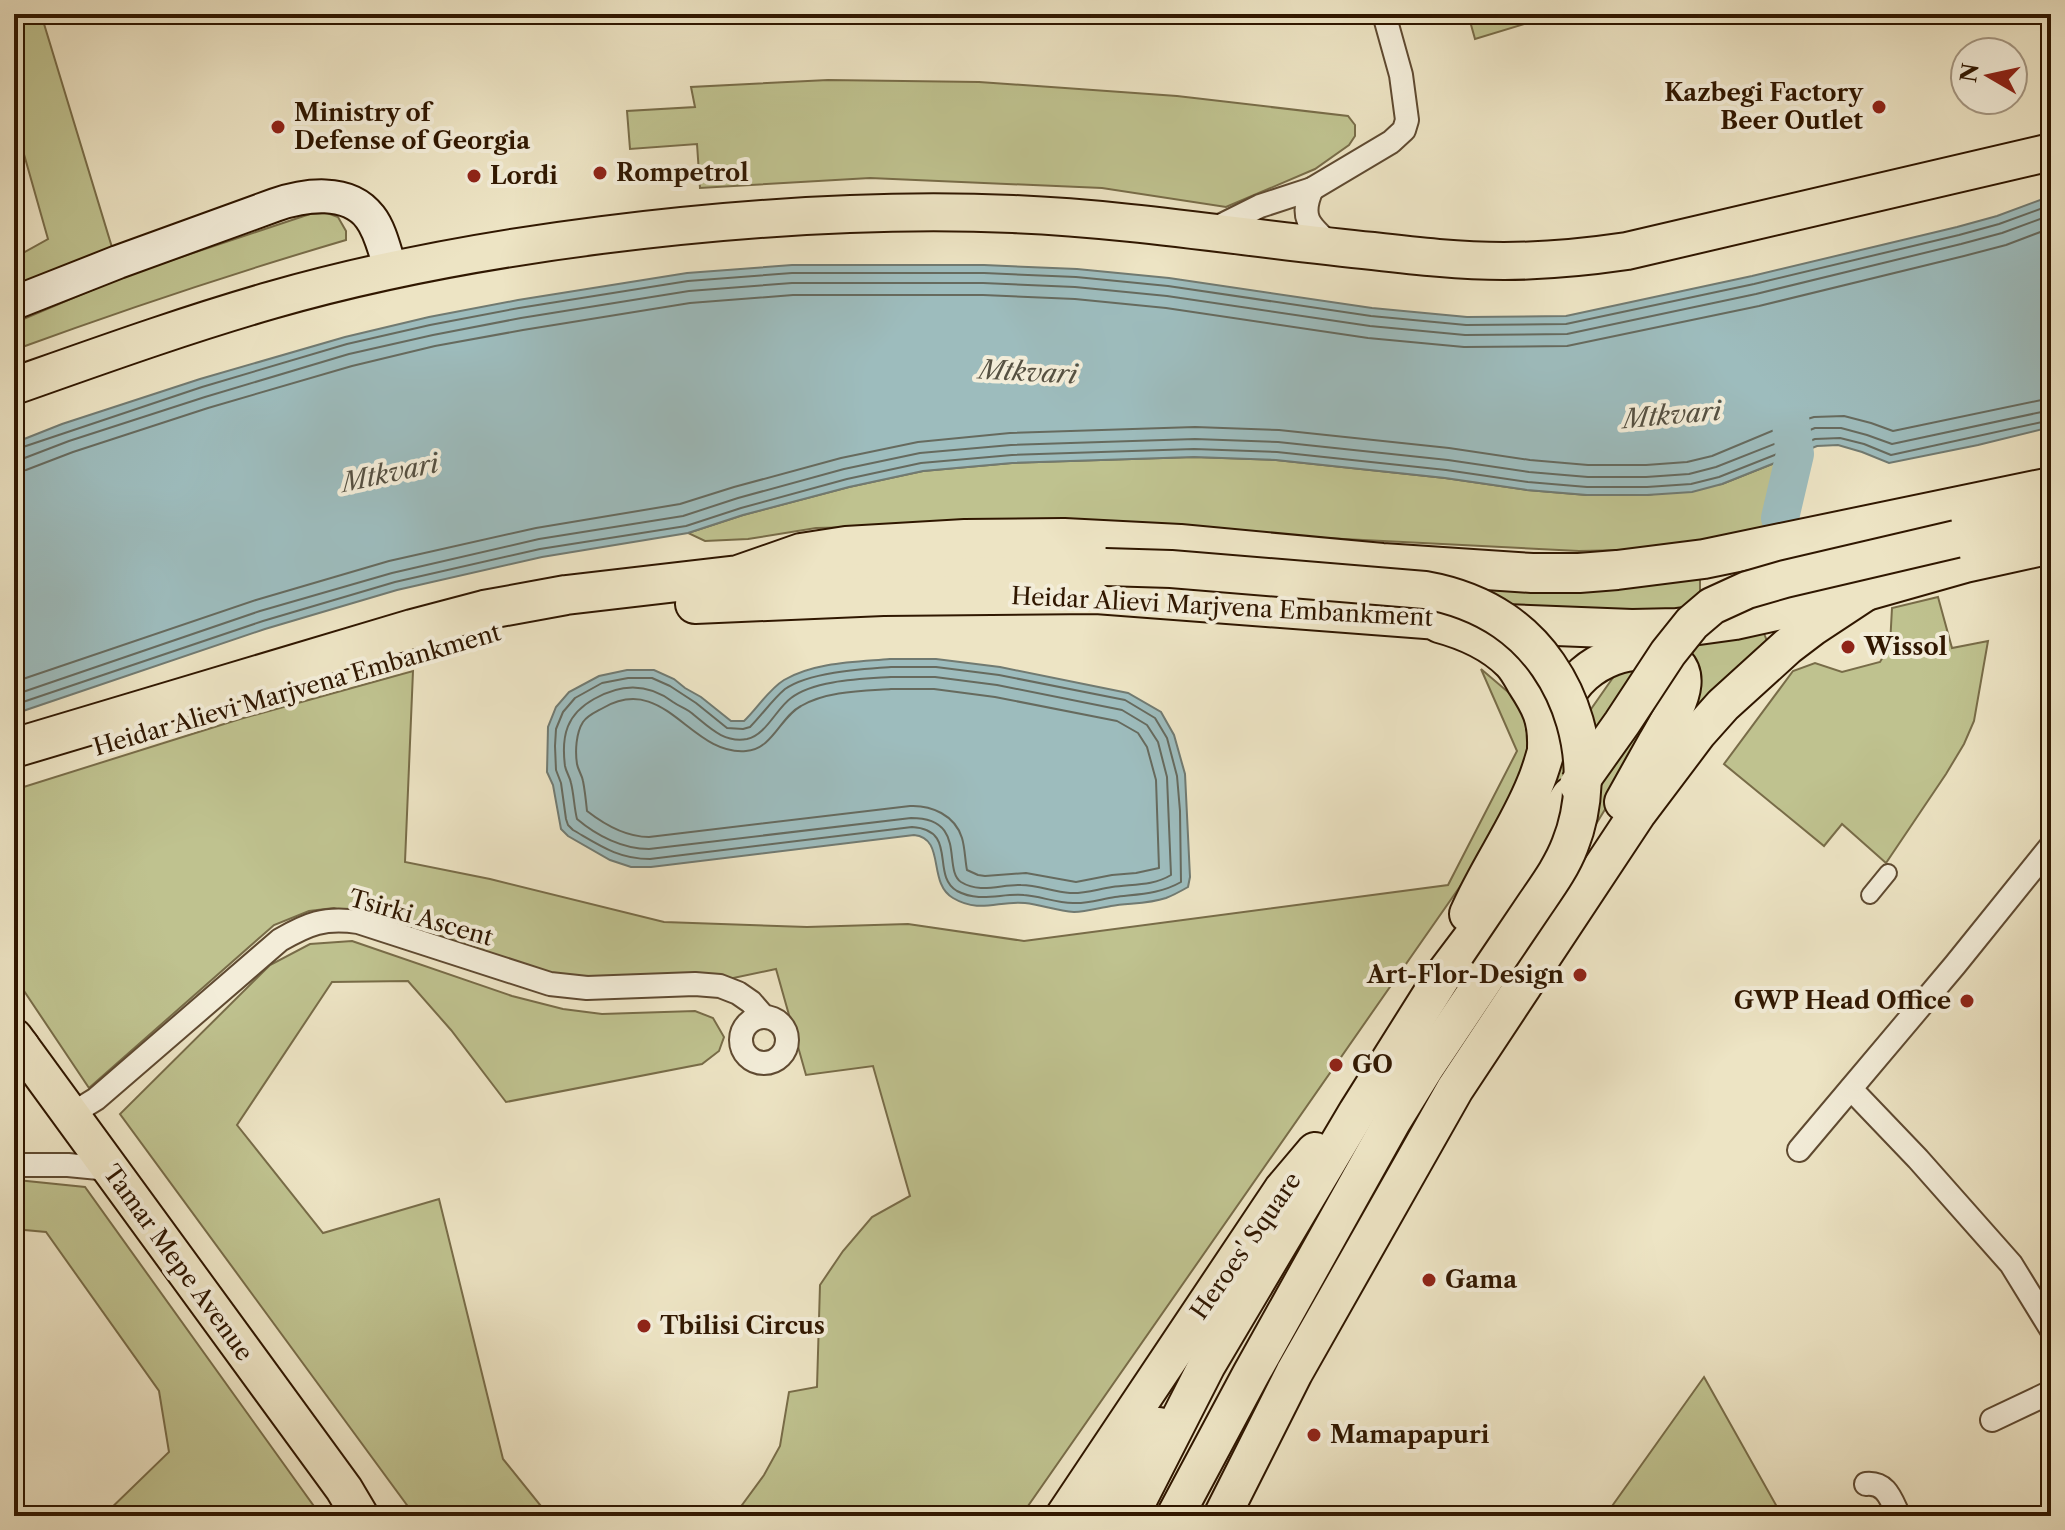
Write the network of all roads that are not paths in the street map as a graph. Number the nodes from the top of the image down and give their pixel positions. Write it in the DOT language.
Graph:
graph roads {
  1 [pos="1384,14"];
  2 [pos="2051,152"];
  3 [pos="1312,189"];
  4 [pos="1208,232"];
  5 [pos="1333,247"];
  6 [pos="391,270"];
  7 [pos="14,303"];
  8 [pos="14,386"];
  9 [pos="2051,487"];
  10 [pos="2051,518"];
  11 [pos="2051,544"];
  12 [pos="738,575"];
  13 [pos="1866,591"];
  14 [pos="1422,619"];
  15 [pos="14,748"];
  16 [pos="1545,754"];
  17 [pos="14,771"];
  18 [pos="2051,846"];
  19 [pos="1888,873"];
  20 [pos="1593,878"];
  21 [pos="1870,895"];
  22 [pos="1442,977"];
  23 [pos="764,1017"];
  24 [pos="16,1042"];
  25 [pos="1851,1089"];
  26 [pos="1357,1112"];
  27 [pos="70,1115"];
  28 [pos="1393,1120"];
  29 [pos="1799,1150"];
  30 [pos="1411,1165"];
  31 [pos="14,1169"];
  32 [pos="109,1169"];
  33 [pos="1338,1260"];
  34 [pos="2051,1329"];
  35 [pos="1207,1365"];
  36 [pos="1294,1373"];
  37 [pos="1251,1374"];
  38 [pos="2051,1392"];
  39 [pos="1992,1420"];
  40 [pos="1866,1484"];
  41 [pos="352,1502"];
  42 [pos="1079,1507"];
  43 [pos="372,1516"];
  44 [pos="1130,1516"];
  45 [pos="1175,1516"];
  46 [pos="1222,1516"];
  47 [pos="1899,1516"];
  1 -- 3 [label="street"];
  2 -- 5 [label="main road"];
  3 -- 4 [label="street"];
  3 -- 5 [label="street"];
  4 -- 5 [label="main road"];
  4 -- 6 [label="main road"];
  6 -- 7 [label="main road"];
  6 -- 8 [label="main road"];
  9 -- 12 [label="highway, Heidar Alievi Marjvena Embankment"];
  10 -- 22 [label="main road, bridge"];
  11 -- 13 [label="highway, Heidar Alievi Marjvena Embankment"];
  12 -- 15 [label="highway, Heidar Alievi Marjvena Embankment"];
  12 -- 28 [label="main road, bridge"];
  13 -- 14 [label="highway, Heidar Alievi Marjvena Embankment"];
  13 -- 20 [label="main road"];
  14 -- 16 [label="main road"];
  14 -- 17 [label="highway, Heidar Alievi Marjvena Embankment"];
  16 -- 20 [label="main road"];
  16 -- 22 [label="main road"];
  18 -- 25 [label="street"];
  19 -- 21 [label="street"];
  20 -- 30 [label="main road"];
  22 -- 26 [label="main road"];
  23 -- 27 [label="street, Tsirki Ascent"];
  24 -- 27 [label="main road, Tamar Mepe Avenue"];
  25 -- 29 [label="street"];
  25 -- 34 [label="street"];
  26 -- 35 [label="main road, Heroes' Square"];
  26 -- 42 [label="main road, Heroes' Square"];
  27 -- 32 [label="main road, Tamar Mepe Avenue"];
  28 -- 33 [label="main road"];
  28 -- 37 [label="main road"];
  30 -- 33 [label="main road"];
  30 -- 36 [label="main road"];
  31 -- 32 [label="street"];
  32 -- 41 [label="main road, Tamar Mepe Avenue"];
  33 -- 36 [label="main road"];
  33 -- 37 [label="main road"];
  35 -- 42 [label="main road, Heroes' Square"];
  35 -- 44 [label="main road, Heroes' Square"];
  36 -- 46 [label="main road"];
  37 -- 45 [label="main road"];
  38 -- 39 [label="street"];
  40 -- 47 [label="street"];
  41 -- 43 [label="main road, Tamar Mepe Avenue"];
}
